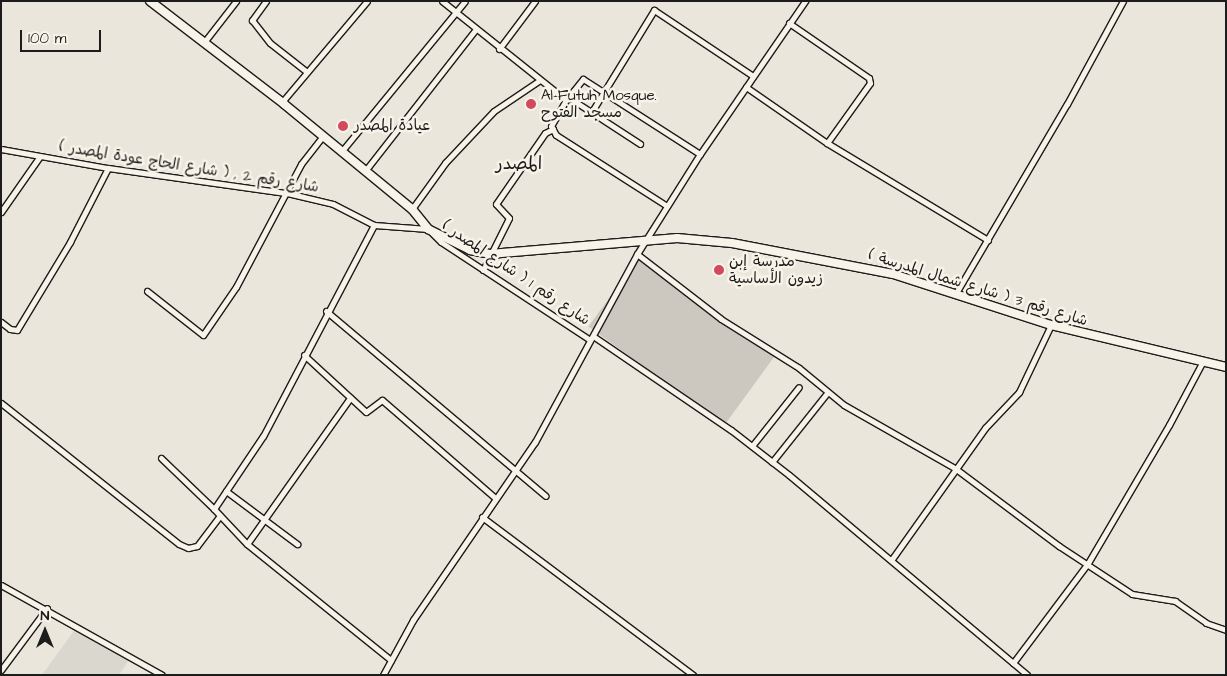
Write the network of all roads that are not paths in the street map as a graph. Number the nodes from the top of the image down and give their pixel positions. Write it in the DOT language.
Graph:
graph roads {
  1 [pos="150,1"];
  2 [pos="236,1"];
  3 [pos="266,1"];
  4 [pos="367,1"];
  5 [pos="442,1"];
  6 [pos="465,1"];
  7 [pos="535,1"];
  8 [pos="806,1"];
  9 [pos="1123,1"];
  10 [pos="456,15"];
  11 [pos="789,23"];
  12 [pos="475,30"];
  13 [pos="205,40"];
  14 [pos="500,49"];
  15 [pos="307,72"];
  16 [pos="753,76"];
  17 [pos="540,80"];
  18 [pos="746,87"];
  19 [pos="605,94"];
  20 [pos="567,98"];
  21 [pos="282,102"];
  22 [pos="591,112"];
  23 [pos="553,129"];
  24 [pos="322,137"];
  25 [pos="828,143"];
  26 [pos="640,144"];
  27 [pos="1,149"];
  28 [pos="341,152"];
  29 [pos="700,154"];
  30 [pos="40,156"];
  31 [pos="108,168"];
  32 [pos="365,171"];
  33 [pos="288,193"];
  34 [pos="667,206"];
  35 [pos="412,210"];
  36 [pos="1,212"];
  37 [pos="374,225"];
  38 [pos="428,229"];
  39 [pos="988,240"];
  40 [pos="645,242"];
  41 [pos="490,254"];
  42 [pos="637,254"];
  43 [pos="483,270"];
  44 [pos="147,291"];
  45 [pos="956,293"];
  46 [pos="326,311"];
  47 [pos="1,322"];
  48 [pos="1051,325"];
  49 [pos="592,338"];
  50 [pos="304,355"];
  51 [pos="1202,363"];
  52 [pos="1226,367"];
  53 [pos="799,387"];
  54 [pos="827,393"];
  55 [pos="350,398"];
  56 [pos="1,403"];
  57 [pos="752,446"];
  58 [pos="161,458"];
  59 [pos="772,462"];
  60 [pos="956,469"];
  61 [pos="516,470"];
  62 [pos="226,491"];
  63 [pos="546,496"];
  64 [pos="495,498"];
  65 [pos="214,510"];
  66 [pos="220,516"];
  67 [pos="482,517"];
  68 [pos="264,520"];
  69 [pos="247,544"];
  70 [pos="297,544"];
  71 [pos="892,560"];
  72 [pos="1088,564"];
  73 [pos="1,585"];
  74 [pos="47,608"];
  75 [pos="1226,630"];
  76 [pos="391,660"];
  77 [pos="1013,663"];
  78 [pos="1,670"];
  79 [pos="162,675"];
  80 [pos="383,675"];
  81 [pos="692,675"];
  82 [pos="1026,675"];
  1 -- 13 [label="street, شارع رقم 1 ( شارع المصدر )"];
  2 -- 13 [label="street"];
  3 -- 15 [label="street"];
  4 -- 15 [label="street"];
  5 -- 10 [label="street"];
  6 -- 10 [label="street"];
  7 -- 14 [label="street"];
  8 -- 11 [label="street"];
  9 -- 39 [label="street"];
  10 -- 12 [label="street"];
  10 -- 28 [label="street"];
  11 -- 16 [label="street"];
  11 -- 25 [label="street"];
  12 -- 14 [label="street"];
  12 -- 32 [label="street"];
  13 -- 21 [label="street, شارع رقم 1 ( شارع المصدر )"];
  14 -- 17 [label="street"];
  15 -- 21 [label="street"];
  16 -- 18 [label="street"];
  16 -- 19 [label="street"];
  17 -- 20 [label="street"];
  17 -- 35 [label="street"];
  18 -- 25 [label="street"];
  18 -- 29 [label="street"];
  19 -- 20 [label="street"];
  19 -- 22 [label="street"];
  19 -- 29 [label="street"];
  20 -- 22 [label="street"];
  20 -- 23 [label="street"];
  21 -- 24 [label="street, شارع رقم 1 ( شارع المصدر )"];
  22 -- 26 [label="street"];
  23 -- 34 [label="street"];
  23 -- 41 [label="street"];
  24 -- 28 [label="street, شارع رقم 1 ( شارع المصدر )"];
  24 -- 33 [label="street"];
  25 -- 39 [label="street"];
  27 -- 30 [label="street, شارع رقم 2 , ( شارع الحاج عودة المصدر )"];
  28 -- 32 [label="street, شارع رقم 1 ( شارع المصدر )"];
  29 -- 34 [label="street"];
  30 -- 31 [label="street, شارع رقم 2 , ( شارع الحاج عودة المصدر )"];
  30 -- 36 [label="street"];
  31 -- 33 [label="street, شارع رقم 2 , ( شارع الحاج عودة المصدر )"];
  31 -- 47 [label="street"];
  32 -- 35 [label="street, شارع رقم 1 ( شارع المصدر )"];
  33 -- 37 [label="street, شارع رقم 2 , ( شارع الحاج عودة المصدر )"];
  33 -- 44 [label="street"];
  34 -- 40 [label="street"];
  35 -- 38 [label="street, شارع رقم 1 ( شارع المصدر )"];
  37 -- 38 [label="street, شارع رقم 2 , ( شارع الحاج عودة المصدر )"];
  37 -- 46 [label="street"];
  38 -- 41 [label="street, شارع رقم 3 ( شارع شمال المدرسة )"];
  38 -- 43 [label="street, شارع رقم 1 ( شارع المصدر )"];
  39 -- 45 [label="street"];
  40 -- 41 [label="street, شارع رقم 3 ( شارع شمال المدرسة )"];
  40 -- 42 [label="street"];
  40 -- 45 [label="street, شارع رقم 3 ( شارع شمال المدرسة )"];
  41 -- 43 [label="street"];
  42 -- 49 [label="street"];
  42 -- 54 [label="street"];
  43 -- 49 [label="street, شارع رقم 1 ( شارع المصدر )"];
  45 -- 48 [label="street, شارع رقم 3 ( شارع شمال المدرسة )"];
  46 -- 50 [label="street"];
  46 -- 61 [label="street"];
  48 -- 51 [label="street, شارع رقم 3 ( شارع شمال المدرسة )"];
  48 -- 60 [label="street"];
  49 -- 57 [label="street, شارع رقم 1 ( شارع المصدر )"];
  49 -- 61 [label="street"];
  50 -- 55 [label="street"];
  50 -- 62 [label="street"];
  51 -- 52 [label="street, شارع رقم 3 ( شارع شمال المدرسة )"];
  51 -- 72 [label="street"];
  53 -- 57 [label="street"];
  54 -- 59 [label="street"];
  54 -- 60 [label="street"];
  55 -- 64 [label="street"];
  55 -- 68 [label="street"];
  56 -- 66 [label="street"];
  57 -- 59 [label="street, شارع رقم 1 ( شارع المصدر )"];
  58 -- 65 [label="street"];
  59 -- 71 [label="street, شارع رقم 1 ( شارع المصدر )"];
  60 -- 71 [label="street"];
  60 -- 72 [label="street"];
  61 -- 63 [label="street"];
  61 -- 64 [label="street"];
  62 -- 65 [label="street"];
  62 -- 68 [label="street"];
  64 -- 67 [label="street"];
  65 -- 66 [label="street"];
  66 -- 69 [label="street"];
  67 -- 76 [label="street"];
  67 -- 81 [label="street"];
  68 -- 69 [label="street"];
  68 -- 70 [label="street"];
  69 -- 76 [label="street"];
  71 -- 77 [label="street, شارع رقم 1 ( شارع المصدر )"];
  72 -- 75 [label="street"];
  72 -- 77 [label="street"];
  73 -- 74 [label="street"];
  74 -- 78 [label="street"];
  74 -- 79 [label="street"];
  76 -- 80 [label="street"];
  77 -- 82 [label="street, شارع رقم 1 ( شارع المصدر )"];
}
